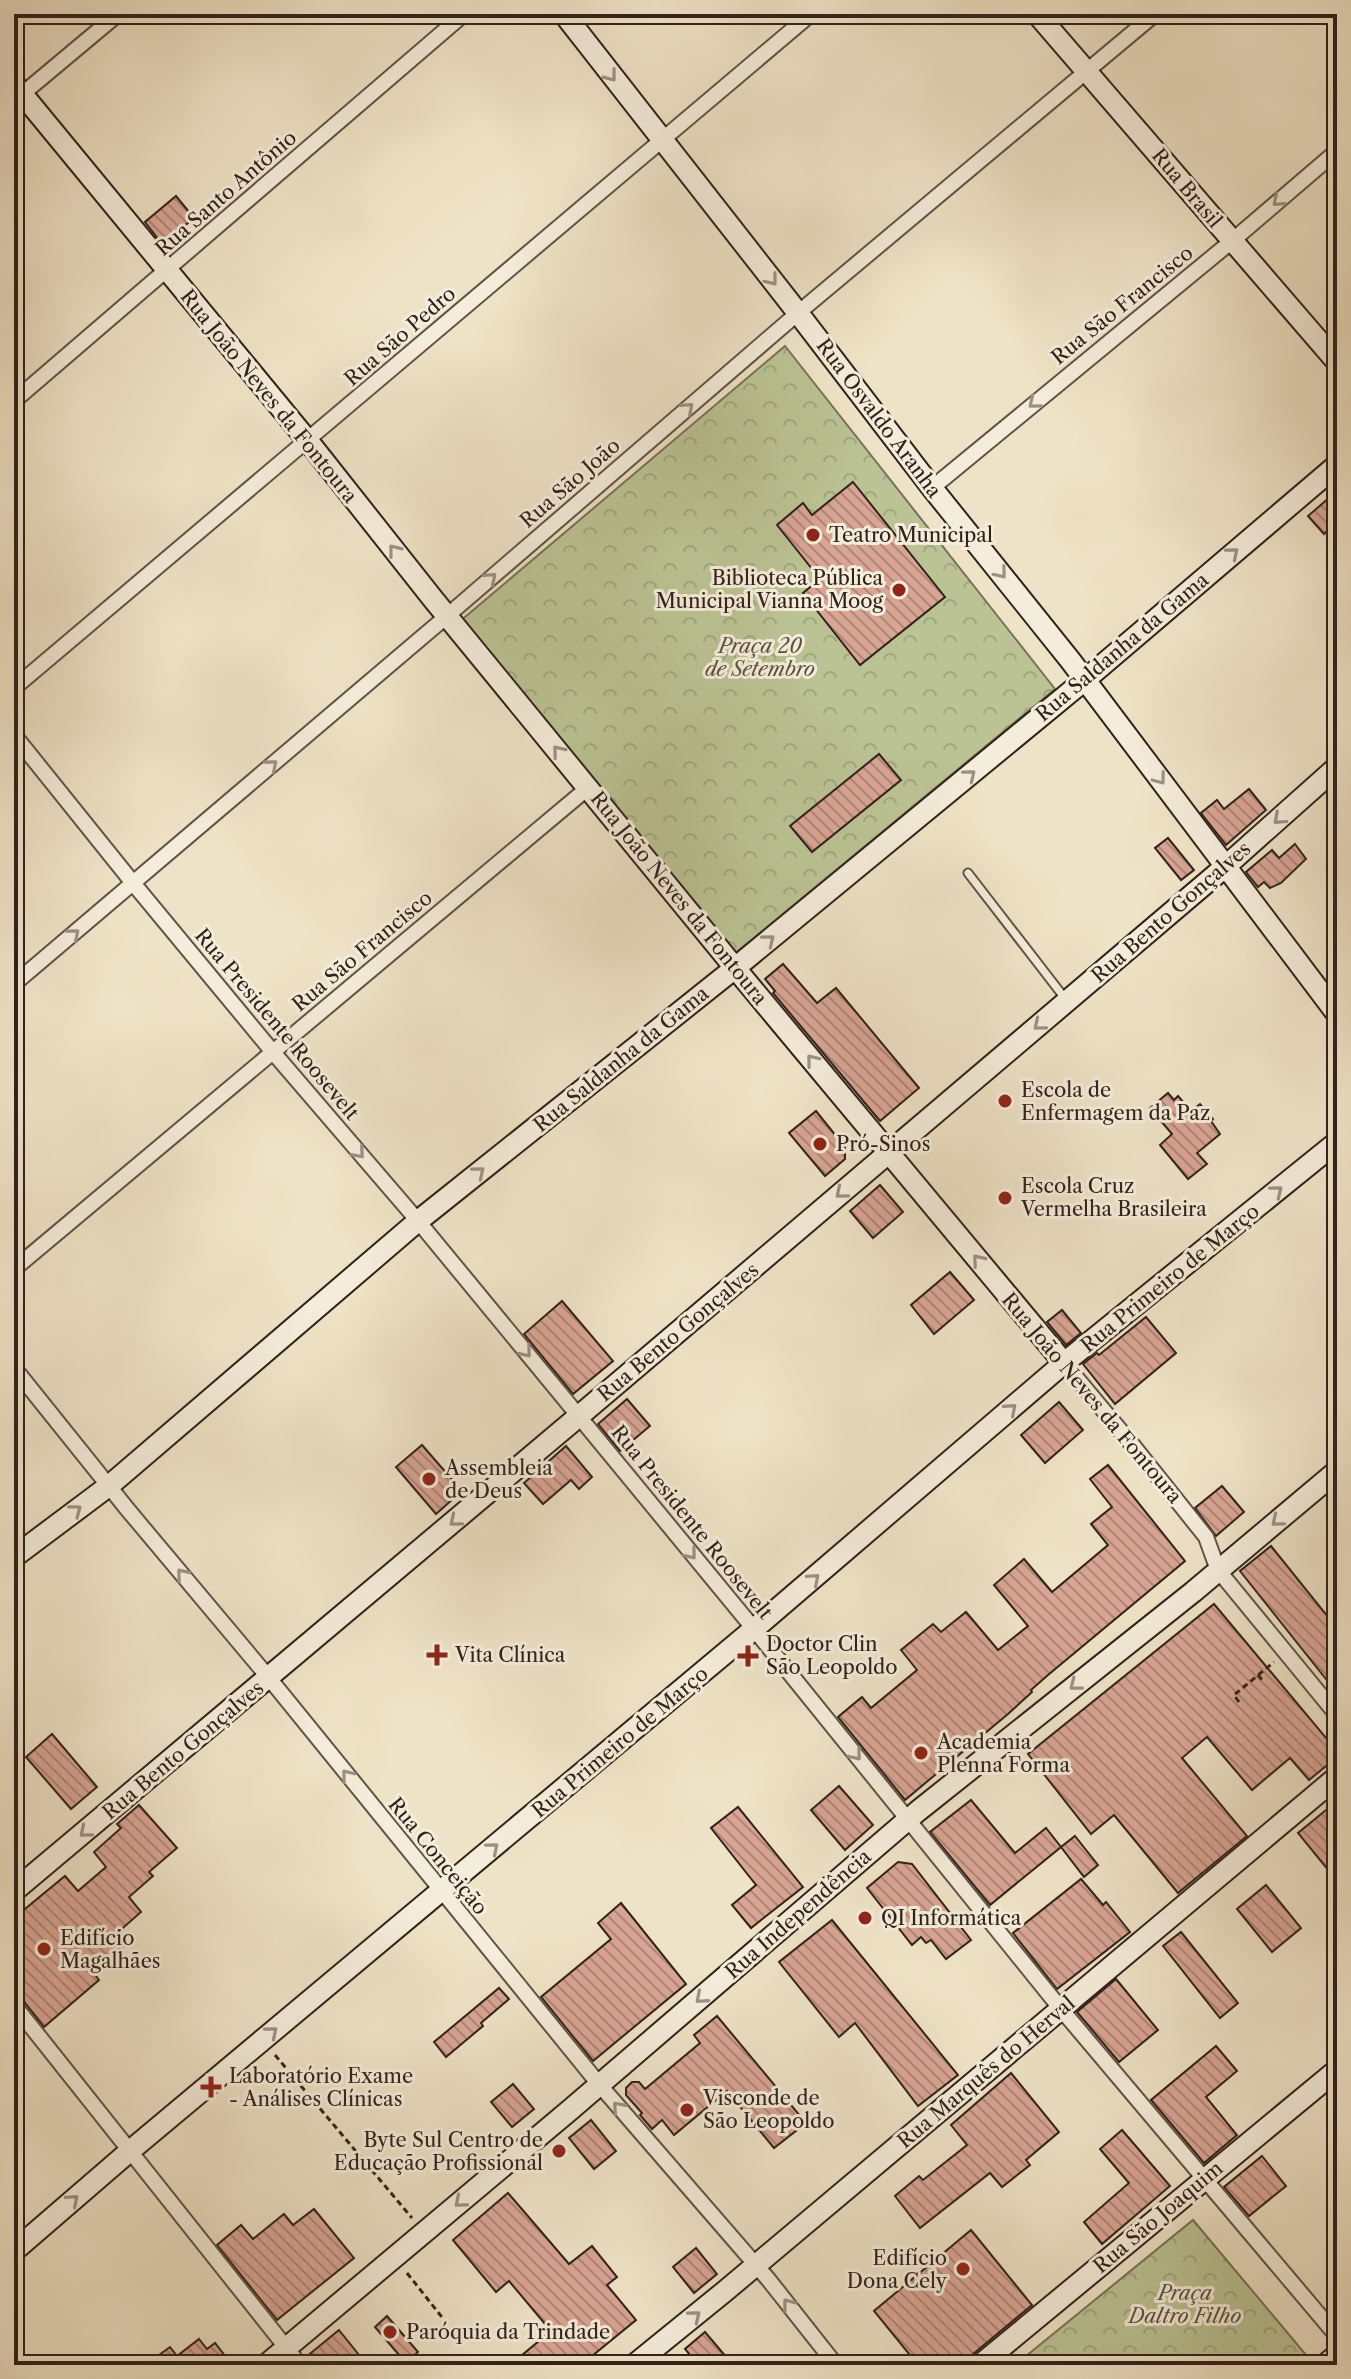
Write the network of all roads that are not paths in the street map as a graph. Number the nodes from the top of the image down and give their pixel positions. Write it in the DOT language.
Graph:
graph roads {
  1 [pos="118,14"];
  2 [pos="464,14"];
  3 [pos="564,14"];
  4 [pos="811,14"];
  5 [pos="1037,14"];
  6 [pos="1155,14"];
  7 [pos="1087,70"];
  8 [pos="17,93"];
  9 [pos="660,140"];
  10 [pos="1337,151"];
  11 [pos="1232,241"];
  12 [pos="167,271"];
  13 [pos="798,313"];
  14 [pos="1337,362"];
  15 [pos="14,401"];
  16 [pos="308,441"];
  17 [pos="1337,465"];
  18 [pos="932,488"];
  19 [pos="447,616"];
  20 [pos="1086,679"];
  21 [pos="14,688"];
  22 [pos="14,735"];
  23 [pos="1337,767"];
  24 [pos="589,787"];
  25 [pos="1226,866"];
  26 [pos="968,873"];
  27 [pos="133,883"];
  28 [pos="735,968"];
  29 [pos="14,984"];
  30 [pos="1067,1001"];
  31 [pos="1337,1014"];
  32 [pos="272,1051"];
  33 [pos="1337,1142"];
  34 [pos="888,1153"];
  35 [pos="418,1221"];
  36 [pos="14,1269"];
  37 [pos="1064,1363"];
  38 [pos="14,1368"];
  39 [pos="579,1416"];
  40 [pos="1337,1471"];
  41 [pos="110,1485"];
  42 [pos="14,1557"];
  43 [pos="1218,1570"];
  44 [pos="754,1629"];
  45 [pos="269,1678"];
  46 [pos="1337,1715"];
  47 [pos="1337,1777"];
  48 [pos="909,1820"];
  49 [pos="14,1891"];
  50 [pos="441,1892"];
  51 [pos="14,2005"];
  52 [pos="1061,2009"];
  53 [pos="1337,2070"];
  54 [pos="598,2083"];
  55 [pos="131,2150"];
  56 [pos="1204,2178"];
  57 [pos="14,2251"];
  58 [pos="756,2266"];
  59 [pos="1337,2336"];
  60 [pos="286,2348"];
  61 [pos="1337,2355"];
  62 [pos="266,2365"];
  63 [pos="300,2365"];
  64 [pos="634,2365"];
  65 [pos="836,2365"];
  66 [pos="980,2365"];
  67 [pos="1325,2365"];
  1 -- 8 [label="street"];
  2 -- 12 [label="street, Rua Santo Antônio"];
  3 -- 9 [label="street, Rua Osvaldo Aranha, one-way"];
  4 -- 9 [label="street, Rua São Pedro"];
  5 -- 7 [label="street, Rua Brasil"];
  6 -- 7 [label="street, Rua São João"];
  7 -- 11 [label="street, Rua Brasil"];
  7 -- 13 [label="street, Rua São João"];
  8 -- 12 [label="street, Rua João Neves da Fontoura"];
  9 -- 13 [label="street, Rua Osvaldo Aranha, one-way"];
  9 -- 16 [label="street, Rua São Pedro"];
  10 -- 11 [label="street, Rua São Francisco, one-way"];
  11 -- 14 [label="street, Rua Brasil"];
  11 -- 18 [label="street, Rua São Francisco, one-way"];
  12 -- 15 [label="street, Rua Santo Antônio"];
  12 -- 16 [label="street, Rua João Neves da Fontoura"];
  13 -- 18 [label="street, Rua Osvaldo Aranha"];
  19 -- 13 [label="street, Rua São João, one-way"];
  19 -- 16 [label="street, Rua João Neves da Fontoura, one-way"];
  16 -- 21 [label="street, Rua São Pedro"];
  20 -- 17 [label="street, Rua Saldanha da Gama, one-way"];
  18 -- 20 [label="street, Rua Osvaldo Aranha, one-way"];
  24 -- 19 [label="street, Rua João Neves da Fontoura, one-way"];
  27 -- 19 [label="street, Rua São João, one-way"];
  20 -- 25 [label="street, Rua Osvaldo Aranha, one-way"];
  28 -- 20 [label="street, Rua Saldanha da Gama, one-way"];
  22 -- 27 [label="street, Rua Presidente Roosevelt"];
  23 -- 25 [label="street, Rua Bento Gonçalves, one-way"];
  24 -- 28 [label="street, Rua João Neves da Fontoura"];
  24 -- 32 [label="street, Rua São Francisco"];
  25 -- 30 [label="street, Rua Bento Gonçalves"];
  25 -- 31 [label="street, Rua Osvaldo Aranha"];
  26 -- 30 [label="lane"];
  29 -- 27 [label="street, Rua São João, one-way"];
  27 -- 32 [label="street, Rua Presidente Roosevelt"];
  34 -- 28 [label="street, Rua João Neves da Fontoura, one-way"];
  35 -- 28 [label="street, Rua Saldanha da Gama, one-way"];
  30 -- 34 [label="street, Rua Bento Gonçalves, one-way"];
  32 -- 35 [label="street, Rua Presidente Roosevelt, one-way"];
  32 -- 36 [label="street, Rua São Francisco"];
  37 -- 33 [label="street, Rua Primeiro de Março, one-way"];
  37 -- 34 [label="street, Rua João Neves da Fontoura, one-way"];
  34 -- 39 [label="street, Rua Bento Gonçalves, one-way"];
  35 -- 39 [label="street, Rua Presidente Roosevelt, one-way"];
  35 -- 41 [label="street, Rua Saldanha da Gama"];
  37 -- 43 [label="street, Rua João Neves da Fontoura"];
  44 -- 37 [label="street, Rua Primeiro de Março, one-way"];
  38 -- 41 [label="street, Rua Conceição"];
  39 -- 44 [label="street, Rua Presidente Roosevelt, one-way"];
  39 -- 45 [label="street, Rua Bento Gonçalves, one-way"];
  40 -- 43 [label="street, Rua Independência, one-way"];
  42 -- 41 [label="street, Rua Saldanha da Gama, one-way"];
  45 -- 41 [label="street, Rua Conceição, one-way"];
  43 -- 46 [label="street, Rua João Neves da Fontoura"];
  43 -- 48 [label="street, Rua Independência, one-way"];
  44 -- 48 [label="street, Rua Presidente Roosevelt, one-way"];
  50 -- 44 [label="street, Rua Primeiro de Março, one-way"];
  45 -- 49 [label="street, Rua Bento Gonçalves, one-way"];
  50 -- 45 [label="street, Rua Conceição, one-way"];
  47 -- 52 [label="street, Rua Marquês do Herval"];
  48 -- 52 [label="street, Rua Presidente Roosevelt"];
  48 -- 54 [label="street, Rua Independência, one-way"];
  50 -- 54 [label="street, Rua Conceição"];
  55 -- 50 [label="street, Rua Primeiro de Março, one-way"];
  51 -- 55 [label="street"];
  52 -- 56 [label="street, Rua Presidente Roosevelt"];
  52 -- 58 [label="street, Rua Marquês do Herval"];
  53 -- 56 [label="street, Rua São Joaquim"];
  58 -- 54 [label="street, Rua Conceição, one-way"];
  54 -- 60 [label="street, Rua Independência, one-way"];
  57 -- 55 [label="street, Rua Primeiro de Março, one-way"];
  55 -- 60 [label="street"];
  56 -- 59 [label="street, Rua Presidente Roosevelt"];
  56 -- 66 [label="street, Rua São Joaquim"];
  64 -- 58 [label="street, Rua Marquês do Herval, one-way"];
  65 -- 58 [label="street, Rua Conceição, one-way"];
  60 -- 62 [label="street, Rua Independência"];
  60 -- 63 [label="street"];
  61 -- 67 [label="street"];
}
